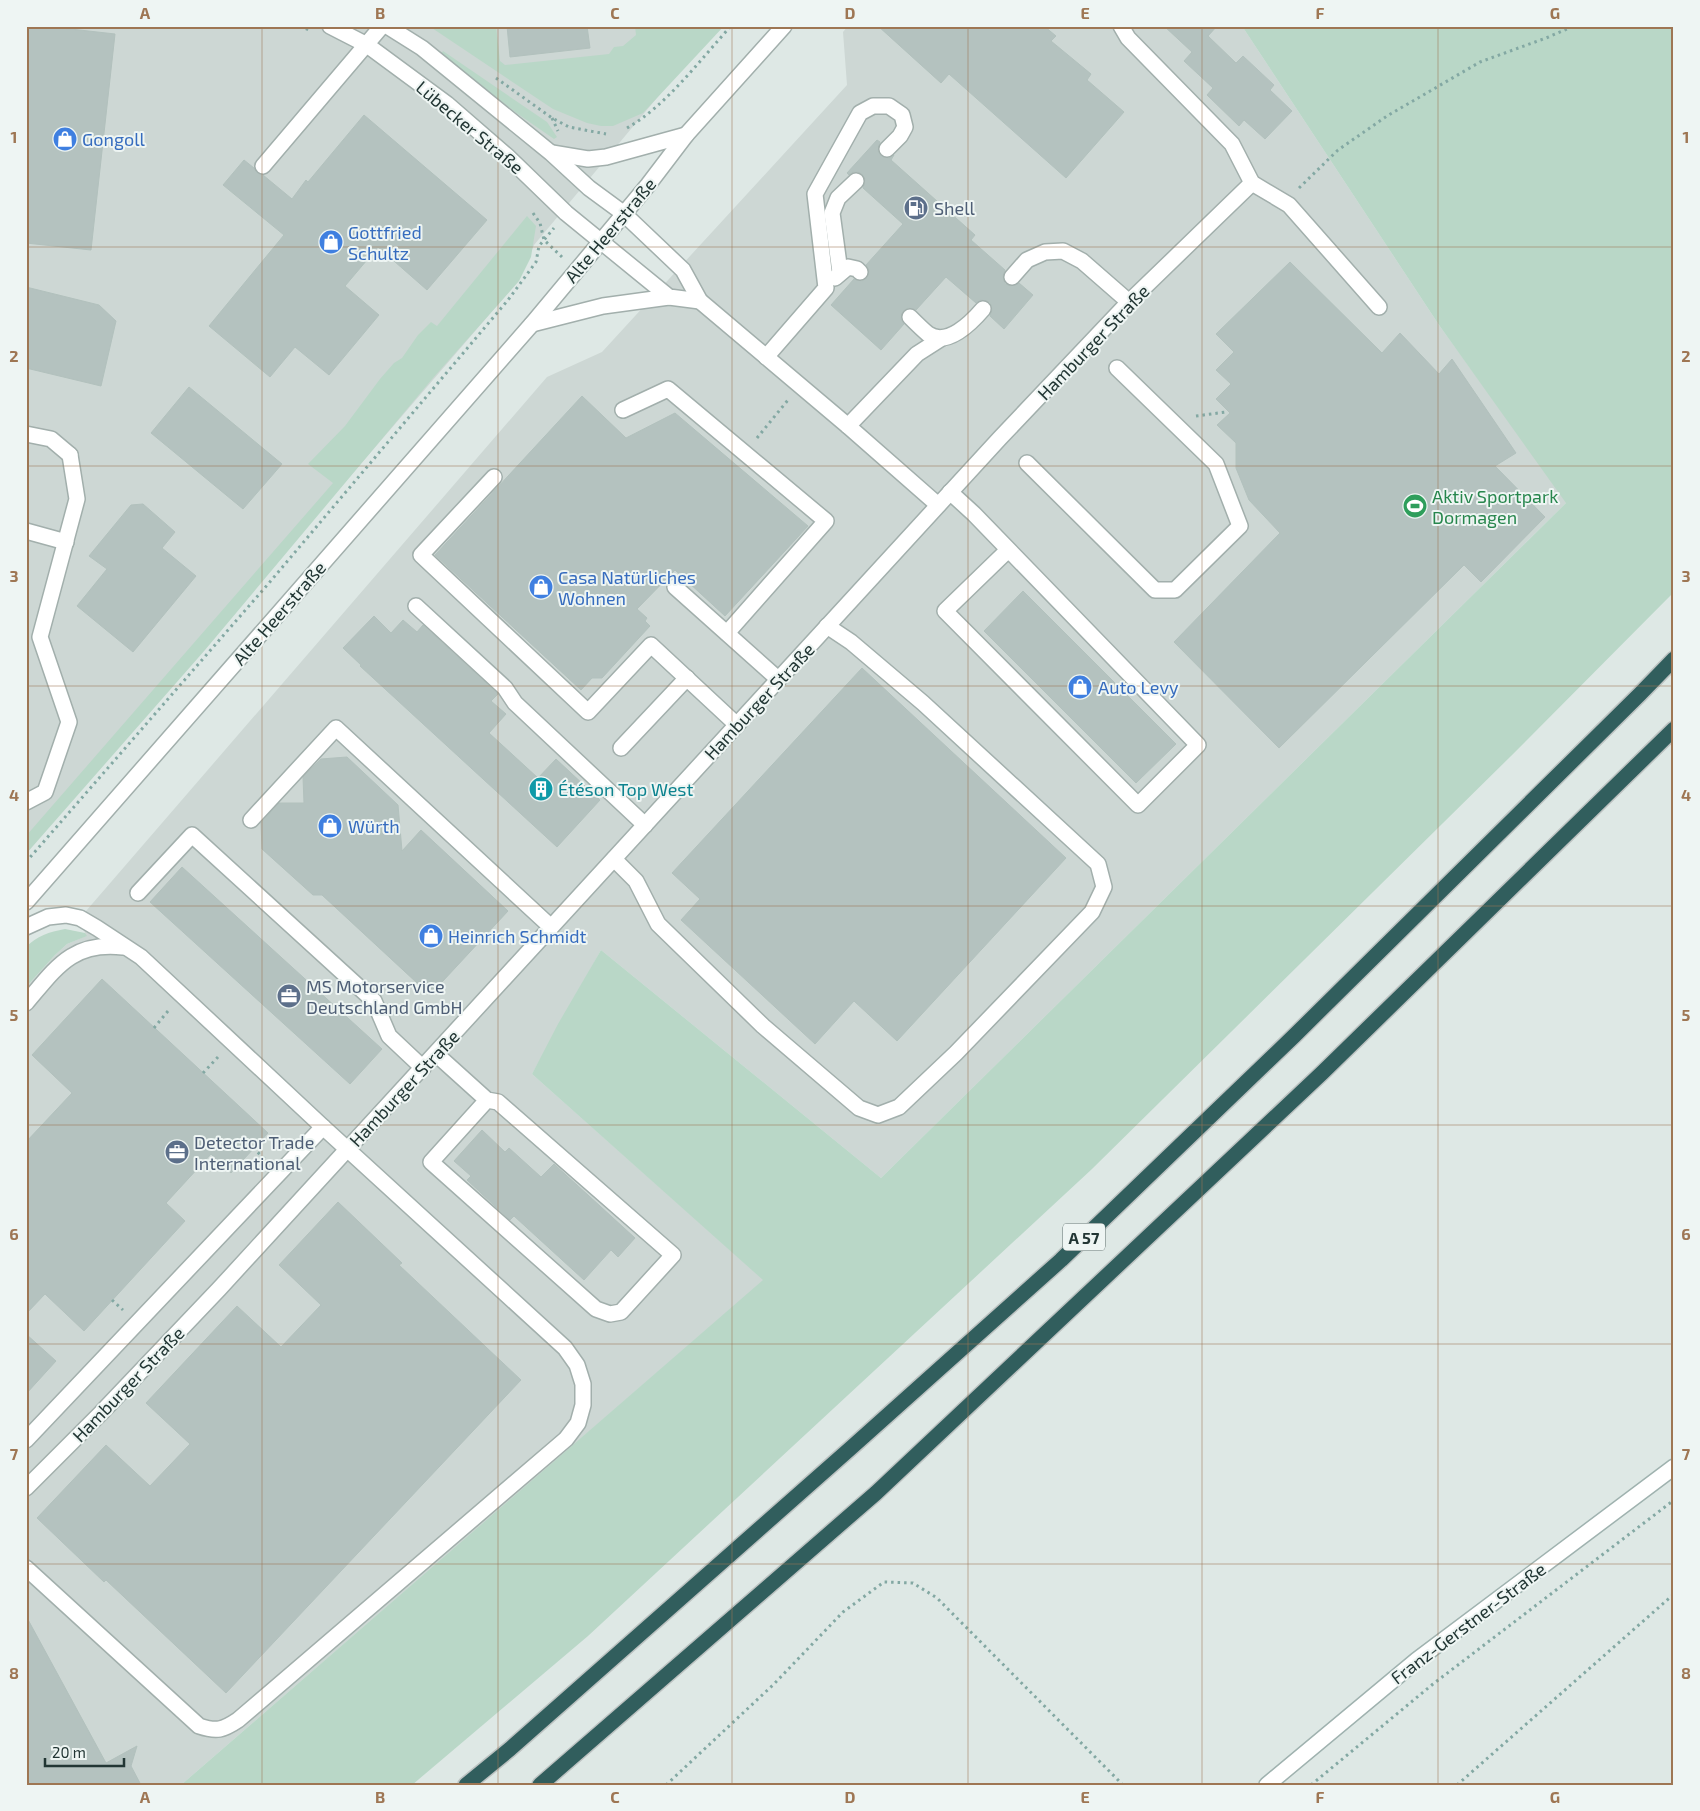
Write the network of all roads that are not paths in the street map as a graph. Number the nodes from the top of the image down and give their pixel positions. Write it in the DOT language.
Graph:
graph roads {
  1 [pos="382,26"];
  2 [pos="387,26"];
  3 [pos="784,26"];
  4 [pos="1121,26"];
  5 [pos="340,28"];
  6 [pos="367,45"];
  7 [pos="686,135"];
  8 [pos="887,149"];
  9 [pos="551,153"];
  10 [pos="263,166"];
  11 [pos="856,181"];
  12 [pos="1252,183"];
  13 [pos="623,213"];
  14 [pos="601,241"];
  15 [pos="840,272"];
  16 [pos="860,272"];
  17 [pos="1012,277"];
  18 [pos="826,288"];
  19 [pos="668,297"];
  20 [pos="700,301"];
  21 [pos="1129,302"];
  22 [pos="1379,307"];
  23 [pos="983,309"];
  24 [pos="910,317"];
  25 [pos="532,324"];
  26 [pos="942,338"];
  27 [pos="766,357"];
  28 [pos="1117,368"];
  29 [pos="623,410"];
  30 [pos="848,426"];
  31 [pos="26,434"];
  32 [pos="1027,463"];
  33 [pos="494,477"];
  34 [pos="950,492"];
  35 [pos="938,505"];
  36 [pos="26,531"];
  37 [pos="66,542"];
  38 [pos="1008,550"];
  39 [pos="675,587"];
  40 [pos="416,606"];
  41 [pos="827,626"];
  42 [pos="727,633"];
  43 [pos="1674,660"];
  44 [pos="687,678"];
  45 [pos="778,679"];
  46 [pos="737,725"];
  47 [pos="1674,729"];
  48 [pos="621,748"];
  49 [pos="26,802"];
  50 [pos="251,820"];
  51 [pos="645,825"];
  52 [pos="614,859"];
  53 [pos="138,893"];
  54 [pos="26,902"];
  55 [pos="551,927"];
  56 [pos="26,928"];
  57 [pos="125,947"];
  58 [pos="26,1003"];
  59 [pos="436,1054"];
  60 [pos="423,1068"];
  61 [pos="487,1100"];
  62 [pos="323,1128"];
  63 [pos="347,1149"];
  64 [pos="26,1440"];
  65 [pos="1674,1468"];
  66 [pos="26,1488"];
  67 [pos="26,1568"];
  68 [pos="466,1785"];
  69 [pos="540,1785"];
  70 [pos="1267,1785"];
  1 -- 6 [label="street"];
  2 -- 9 [label="street, Lübecker Straße"];
  3 -- 7 [label="street, Alte Heerstraße"];
  4 -- 12 [label="street"];
  5 -- 6 [label="street, Lübecker Straße"];
  6 -- 10 [label="street"];
  6 -- 14 [label="street, Lübecker Straße"];
  7 -- 9 [label="street, Alte Heerstraße"];
  7 -- 13 [label="street, Alte Heerstraße"];
  8 -- 18 [label="street"];
  9 -- 13 [label="street, Lübecker Straße"];
  11 -- 15 [label="street"];
  12 -- 21 [label="street, Hamburger Straße"];
  12 -- 22 [label="street"];
  13 -- 14 [label="street, Alte Heerstraße"];
  13 -- 20 [label="street"];
  14 -- 19 [label="street"];
  14 -- 25 [label="street, Alte Heerstraße"];
  15 -- 16 [label="street"];
  15 -- 18 [label="street"];
  17 -- 21 [label="street"];
  18 -- 27 [label="street"];
  19 -- 20 [label="street"];
  19 -- 25 [label="street, Alte Heerstraße"];
  20 -- 27 [label="street"];
  21 -- 34 [label="street, Hamburger Straße"];
  23 -- 26 [label="street"];
  24 -- 26 [label="street"];
  25 -- 54 [label="street, Alte Heerstraße"];
  26 -- 30 [label="street"];
  27 -- 30 [label="street"];
  28 -- 32 [label="street"];
  29 -- 42 [label="street"];
  30 -- 35 [label="street"];
  31 -- 37 [label="street"];
  33 -- 44 [label="street"];
  34 -- 35 [label="street, Hamburger Straße"];
  34 -- 38 [label="street"];
  35 -- 41 [label="street, Hamburger Straße"];
  36 -- 37 [label="street"];
  37 -- 49 [label="street"];
  38 -- 38 [label="street"];
  39 -- 42 [label="street"];
  40 -- 51 [label="street"];
  41 -- 45 [label="street, Hamburger Straße"];
  41 -- 52 [label="street"];
  42 -- 45 [label="street"];
  43 -- 68 [label="highway, A 57"];
  44 -- 46 [label="street"];
  44 -- 48 [label="street"];
  45 -- 46 [label="street, Hamburger Straße"];
  46 -- 51 [label="street, Hamburger Straße"];
  47 -- 69 [label="highway, A 57"];
  50 -- 55 [label="street"];
  51 -- 52 [label="street, Hamburger Straße"];
  52 -- 55 [label="street, Hamburger Straße"];
  53 -- 60 [label="street"];
  55 -- 59 [label="street, Hamburger Straße"];
  56 -- 57 [label="street"];
  57 -- 58 [label="street"];
  57 -- 62 [label="street"];
  59 -- 60 [label="street, Hamburger Straße"];
  59 -- 61 [label="street"];
  60 -- 63 [label="street, Hamburger Straße"];
  61 -- 61 [label="street"];
  62 -- 63 [label="street"];
  62 -- 64 [label="street"];
  63 -- 66 [label="street, Hamburger Straße"];
  63 -- 67 [label="street"];
  65 -- 70 [label="street, Franz-Gerstner-Straße"];
}
